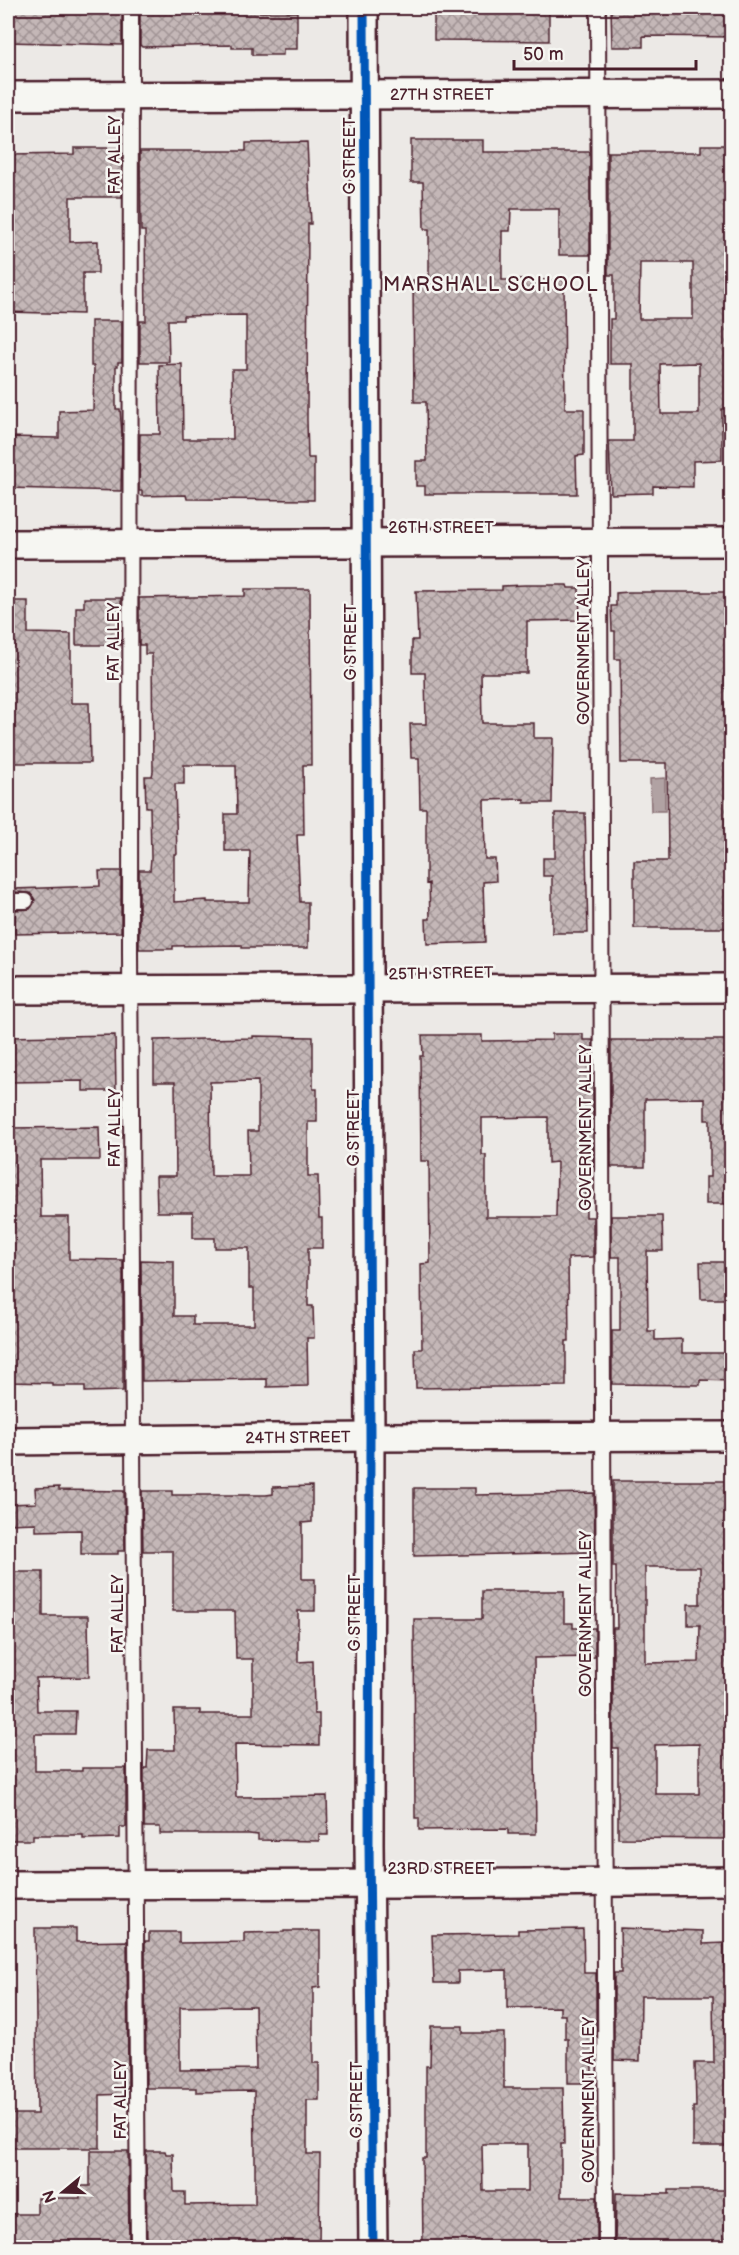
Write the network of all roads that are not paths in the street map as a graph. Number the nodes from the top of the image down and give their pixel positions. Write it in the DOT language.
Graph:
graph roads {
  1 [pos="131,8"];
  2 [pos="364,8"];
  3 [pos="598,8"];
  4 [pos="364,94"];
  5 [pos="598,94"];
  6 [pos="732,94"];
  7 [pos="8,96"];
  8 [pos="131,96"];
  9 [pos="732,542"];
  10 [pos="366,543"];
  11 [pos="600,543"];
  12 [pos="8,544"];
  13 [pos="130,544"];
  14 [pos="8,901"];
  15 [pos="26,901"];
  16 [pos="602,987"];
  17 [pos="732,988"];
  18 [pos="8,990"];
  19 [pos="131,990"];
  20 [pos="369,990"];
  21 [pos="732,1436"];
  22 [pos="370,1437"];
  23 [pos="603,1437"];
  24 [pos="134,1440"];
  25 [pos="8,1441"];
  26 [pos="732,1881"];
  27 [pos="604,1882"];
  28 [pos="370,1884"];
  29 [pos="8,1885"];
  30 [pos="137,1885"];
  31 [pos="138,2247"];
  32 [pos="374,2247"];
  33 [pos="606,2247"];
  1 -- 8 [label="lane, FAT ALLEY"];
  2 -- 4 [label="street, G STREET"];
  3 -- 5 [label="lane, GOVERNMENT ALLEY"];
  4 -- 5 [label="street, 27TH STREET"];
  4 -- 8 [label="street, 27TH STREET"];
  4 -- 10 [label="street, G STREET"];
  5 -- 6 [label="street, 27TH STREET"];
  5 -- 11 [label="lane, GOVERNMENT ALLEY"];
  7 -- 8 [label="street, 27TH STREET"];
  8 -- 13 [label="lane, FAT ALLEY"];
  9 -- 11 [label="street, 26TH STREET"];
  10 -- 11 [label="street, 26TH STREET"];
  10 -- 13 [label="street, 26TH STREET"];
  10 -- 20 [label="street, G STREET"];
  11 -- 16 [label="lane, GOVERNMENT ALLEY"];
  12 -- 13 [label="street, 26TH STREET"];
  13 -- 19 [label="lane, FAT ALLEY"];
  14 -- 15 [label="lane"];
  16 -- 17 [label="street, 25TH STREET"];
  16 -- 20 [label="street, 25TH STREET"];
  16 -- 23 [label="lane, GOVERNMENT ALLEY"];
  18 -- 19 [label="street, 25TH STREET"];
  19 -- 20 [label="street, 25TH STREET"];
  19 -- 24 [label="lane, FAT ALLEY"];
  20 -- 22 [label="street, G STREET"];
  21 -- 23 [label="street, 24TH STREET"];
  22 -- 23 [label="street, 24TH STREET"];
  22 -- 24 [label="street, 24TH STREET"];
  22 -- 28 [label="street, G STREET"];
  23 -- 27 [label="lane, GOVERNMENT ALLEY"];
  24 -- 25 [label="street, 24TH STREET"];
  24 -- 30 [label="lane, FAT ALLEY"];
  26 -- 27 [label="street, 23RD STREET"];
  27 -- 28 [label="street, 23RD STREET"];
  27 -- 33 [label="lane, GOVERNMENT ALLEY"];
  28 -- 30 [label="street, 23RD STREET"];
  28 -- 32 [label="street, G STREET"];
  29 -- 30 [label="street, 23RD STREET"];
  30 -- 31 [label="lane, FAT ALLEY"];
}
